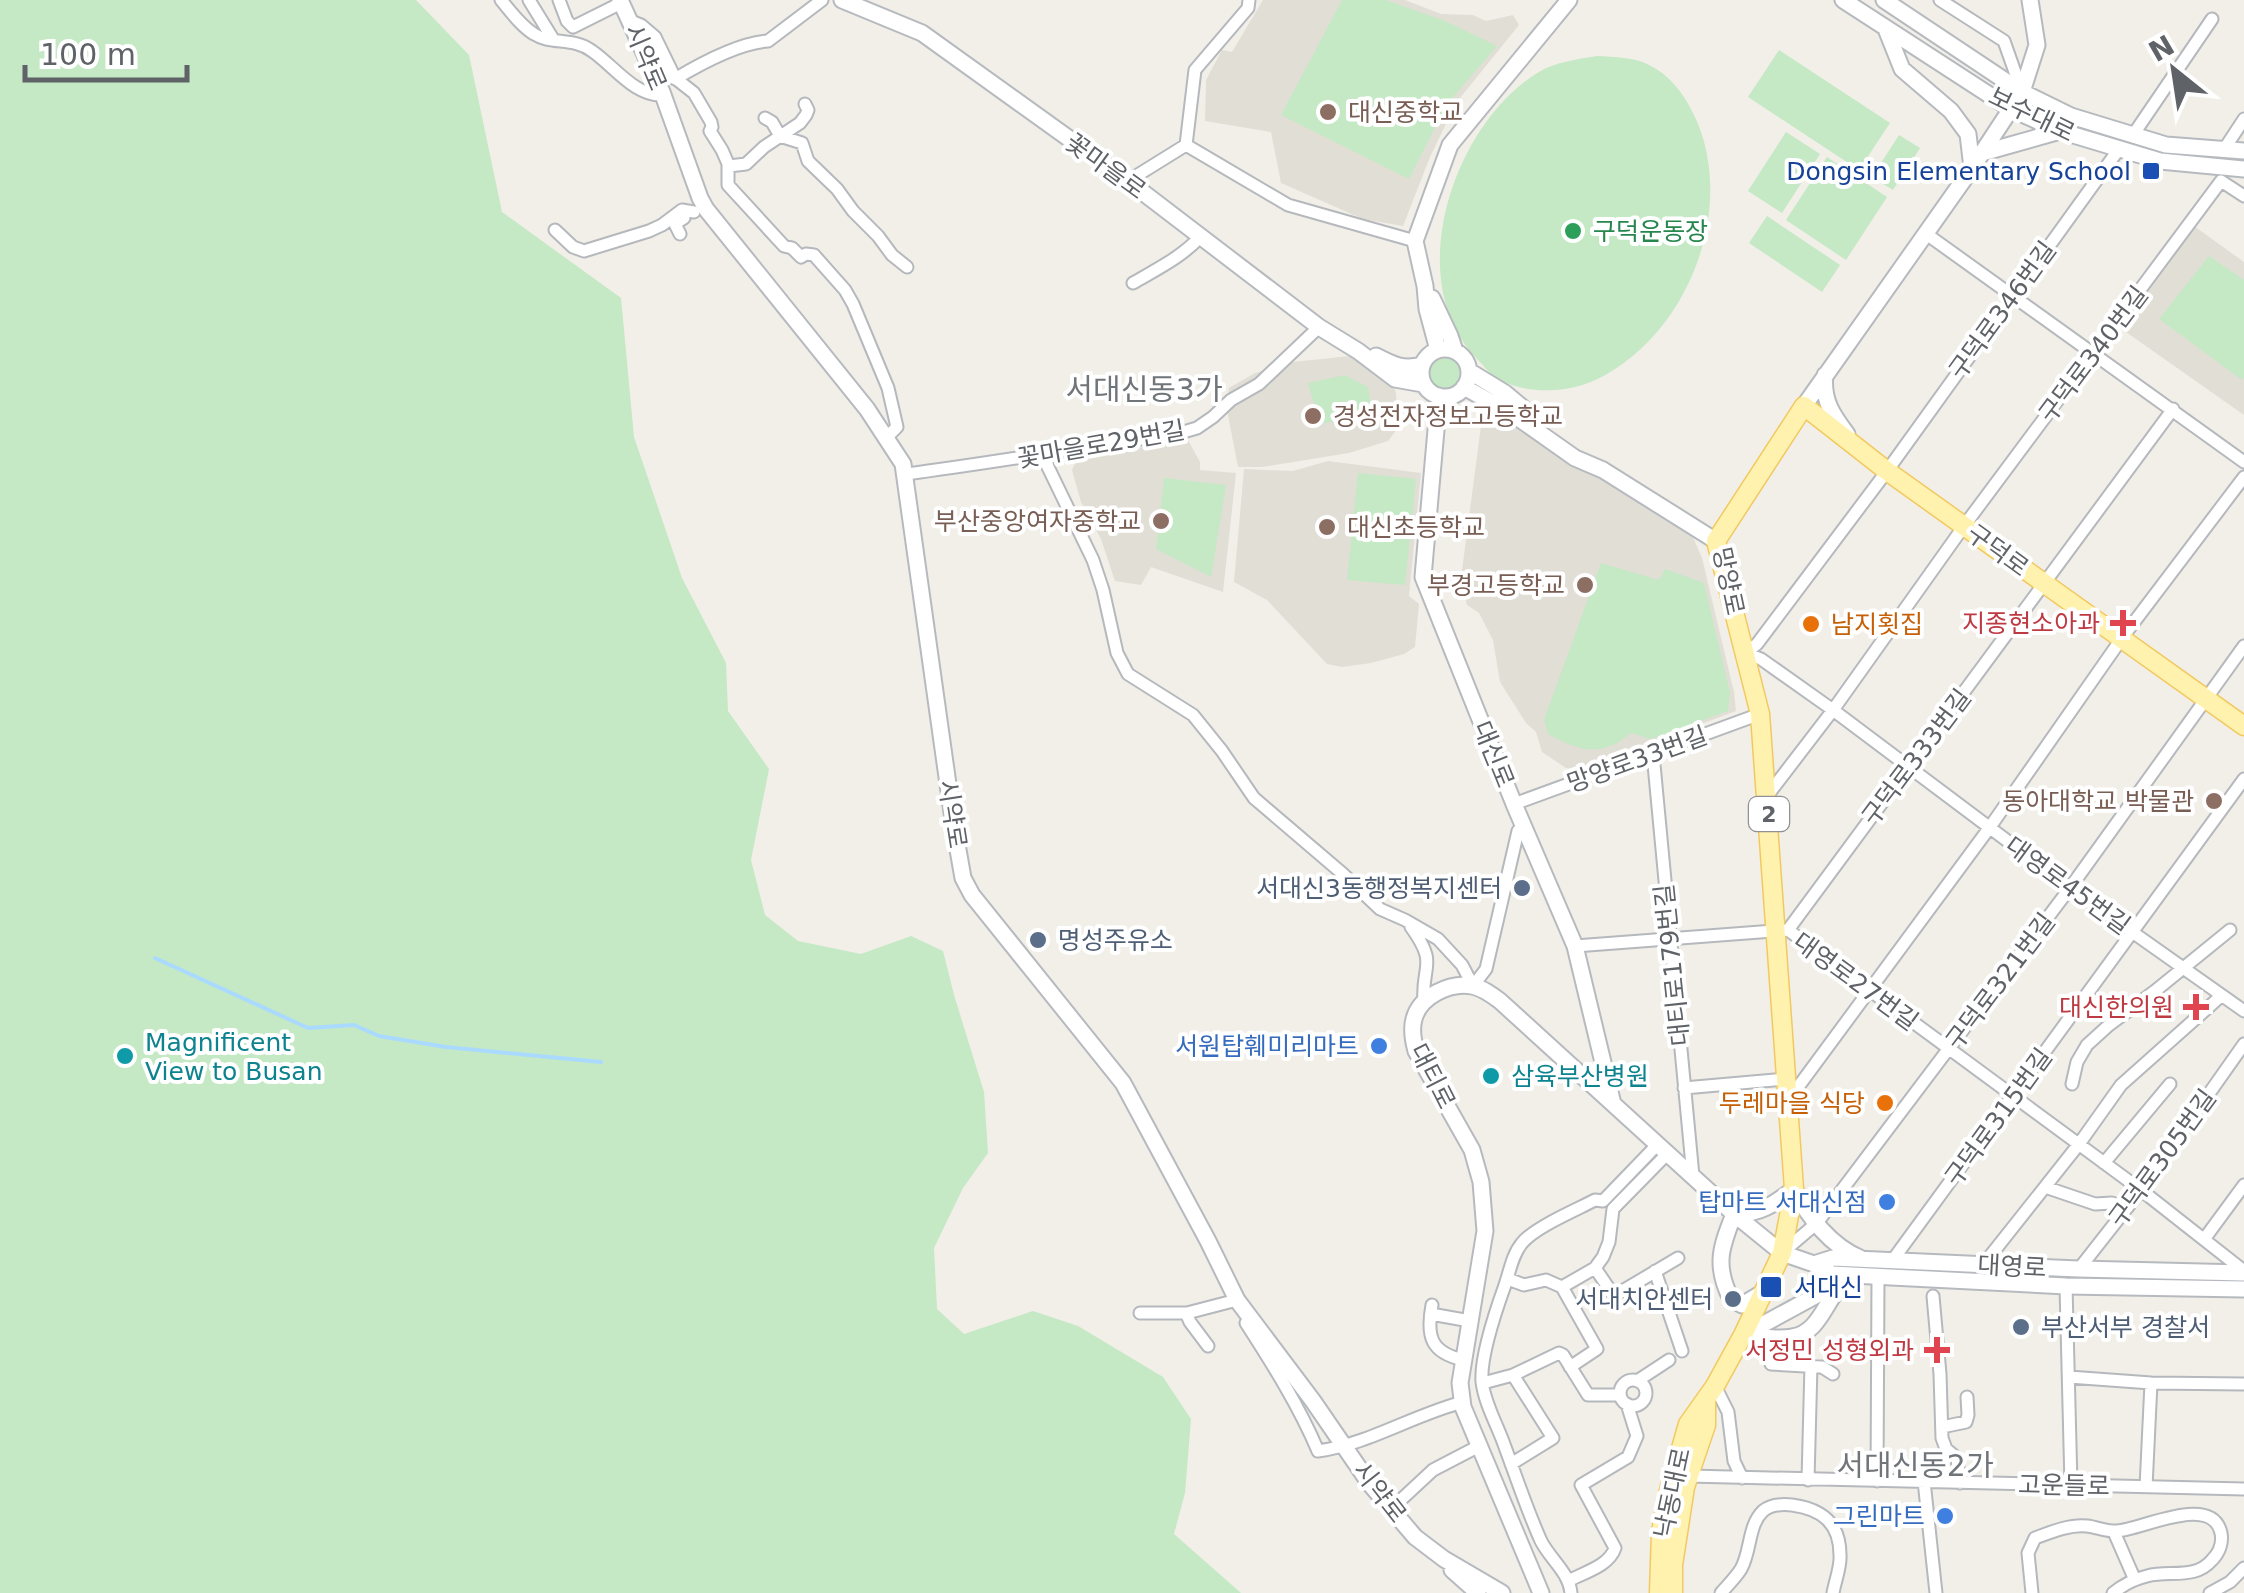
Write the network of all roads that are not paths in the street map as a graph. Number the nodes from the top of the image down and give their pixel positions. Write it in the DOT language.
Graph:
graph roads {
  1 [pos="502,0"];
  2 [pos="528,0"];
  3 [pos="560,0"];
  4 [pos="822,0"];
  5 [pos="842,0"];
  6 [pos="1249,0"];
  7 [pos="1843,0"];
  8 [pos="1884,0"];
  9 [pos="1940,0"];
  10 [pos="2030,0"];
  11 [pos="1564,1"];
  12 [pos="621,2"];
  13 [pos="2212,19"];
  14 [pos="631,22"];
  15 [pos="1886,28"];
  16 [pos="553,39"];
  17 [pos="676,80"];
  18 [pos="2022,92"];
  19 [pos="663,95"];
  20 [pos="806,104"];
  21 [pos="2011,109"];
  22 [pos="765,118"];
  23 [pos="2244,119"];
  24 [pos="2060,131"];
  25 [pos="2133,135"];
  26 [pos="780,136"];
  27 [pos="1186,146"];
  28 [pos="2119,149"];
  29 [pos="2243,151"];
  30 [pos="1982,153"];
  31 [pos="728,166"];
  32 [pos="2222,166"];
  33 [pos="1972,168"];
  34 [pos="2242,169"];
  35 [pos="1128,182"];
  36 [pos="2244,196"];
  37 [pos="699,208"];
  38 [pos="555,230"];
  39 [pos="1925,233"];
  40 [pos="680,234"];
  41 [pos="1201,236"];
  42 [pos="1415,241"];
  43 [pos="816,245"];
  44 [pos="822,264"];
  45 [pos="906,267"];
  46 [pos="1133,283"];
  47 [pos="2012,296"];
  48 [pos="1319,326"];
  49 [pos="1358,351"];
  50 [pos="1447,351"];
  51 [pos="2093,354"];
  52 [pos="1422,365"];
  53 [pos="1825,376"];
  54 [pos="1467,379"];
  55 [pos="1423,384"];
  56 [pos="1438,396"];
  57 [pos="1804,406"];
  58 [pos="2173,410"];
  59 [pos="886,438"];
  60 [pos="1859,449"];
  61 [pos="1048,453"];
  62 [pos="2244,462"];
  63 [pos="1887,471"];
  64 [pos="906,474"];
  65 [pos="2244,477"];
  66 [pos="1964,526"];
  67 [pos="1716,541"];
  68 [pos="2046,584"];
  69 [pos="2122,638"];
  70 [pos="2244,646"];
  71 [pos="1746,652"];
  72 [pos="2206,698"];
  73 [pos="1833,710"];
  74 [pos="1760,714"];
  75 [pos="2244,726"];
  76 [pos="1653,754"];
  77 [pos="1908,767"];
  78 [pos="2244,779"];
  79 [pos="1768,796"];
  80 [pos="1514,804"];
  81 [pos="1524,826"];
  82 [pos="1990,827"];
  83 [pos="2070,888"];
  84 [pos="1405,920"];
  85 [pos="2230,930"];
  86 [pos="1782,931"];
  87 [pos="2133,933"];
  88 [pos="1669,939"];
  89 [pos="1575,946"];
  90 [pos="2182,968"];
  91 [pos="1473,986"];
  92 [pos="1869,990"];
  93 [pos="2221,996"];
  94 [pos="1424,1002"];
  95 [pos="2244,1010"];
  96 [pos="2244,1044"];
  97 [pos="1949,1048"];
  98 [pos="1786,1080"];
  99 [pos="2072,1084"];
  100 [pos="2170,1084"];
  101 [pos="1684,1088"];
  102 [pos="2014,1096"];
  103 [pos="1788,1102"];
  104 [pos="1613,1104"];
  105 [pos="2079,1144"];
  106 [pos="1663,1148"];
  107 [pos="2104,1163"];
  108 [pos="1693,1176"];
  109 [pos="2244,1185"];
  110 [pos="2045,1187"];
  111 [pos="1794,1190"];
  112 [pos="2141,1190"];
  113 [pos="2127,1208"];
  114 [pos="1734,1214"];
  115 [pos="1816,1223"];
  116 [pos="2205,1238"];
  117 [pos="1782,1253"];
  118 [pos="1678,1258"];
  119 [pos="1864,1260"];
  120 [pos="1892,1261"];
  121 [pos="1814,1264"];
  122 [pos="1983,1265"];
  123 [pos="1595,1268"];
  124 [pos="2078,1270"];
  125 [pos="1656,1271"];
  126 [pos="2244,1272"];
  127 [pos="1852,1276"];
  128 [pos="1878,1278"];
  129 [pos="1508,1279"];
  130 [pos="2066,1286"];
  131 [pos="1562,1287"];
  132 [pos="2244,1289"];
  133 [pos="1764,1292"];
  134 [pos="1933,1296"];
  135 [pos="1234,1300"];
  136 [pos="1140,1312"];
  137 [pos="1186,1312"];
  138 [pos="1470,1320"];
  139 [pos="1743,1335"];
  140 [pos="1208,1346"];
  141 [pos="1682,1352"];
  142 [pos="1464,1360"];
  143 [pos="1670,1360"];
  144 [pos="1771,1364"];
  145 [pos="1810,1365"];
  146 [pos="1570,1367"];
  147 [pos="1833,1374"];
  148 [pos="1512,1376"];
  149 [pos="2070,1378"];
  150 [pos="1637,1381"];
  151 [pos="1483,1383"];
  152 [pos="2151,1383"];
  153 [pos="2244,1384"];
  154 [pos="1710,1392"];
  155 [pos="1967,1397"];
  156 [pos="1624,1400"];
  157 [pos="1463,1402"];
  158 [pos="1942,1427"];
  159 [pos="1480,1446"];
  160 [pos="1345,1447"];
  161 [pos="1511,1464"];
  162 [pos="1688,1476"];
  163 [pos="1742,1478"];
  164 [pos="1808,1480"];
  165 [pos="1877,1481"];
  166 [pos="1924,1482"];
  167 [pos="1960,1483"];
  168 [pos="2071,1485"];
  169 [pos="2146,1487"];
  170 [pos="2244,1489"];
  171 [pos="1392,1508"];
  172 [pos="2114,1532"];
  173 [pos="1444,1559"];
  174 [pos="2244,1568"];
  175 [pos="2135,1580"];
  176 [pos="1570,1587"];
  177 [pos="1478,1593"];
  178 [pos="1502,1593"];
  179 [pos="1540,1593"];
  180 [pos="1659,1593"];
  181 [pos="1673,1593"];
  182 [pos="1721,1593"];
  183 [pos="1833,1593"];
  184 [pos="1936,1593"];
  185 [pos="2032,1593"];
  186 [pos="2113,1593"];
  187 [pos="2210,1593"];
  1 -- 16 [label="street"];
  2 -- 16 [label="street"];
  3 -- 12 [label="street"];
  4 -- 17 [label="street"];
  5 -- 35 [label="main road, 꽃마을로"];
  6 -- 27 [label="street"];
  7 -- 15 [label="main road, 보수대로"];
  8 -- 18 [label="main road, 보수대로"];
  9 -- 18 [label="street"];
  10 -- 18 [label="main road, 망양로"];
  11 -- 42 [label="main road"];
  12 -- 14 [label="main road, 시약로"];
  13 -- 25 [label="street"];
  14 -- 17 [label="street"];
  14 -- 19 [label="main road, 시약로"];
  15 -- 21 [label="main road, 보수대로"];
  15 -- 33 [label="main road"];
  16 -- 19 [label="street"];
  17 -- 31 [label="street"];
  18 -- 21 [label="main road, 망양로"];
  18 -- 25 [label="main road, 보수대로"];
  19 -- 37 [label="main road, 시약로"];
  20 -- 26 [label="street"];
  21 -- 24 [label="main road, 보수대로"];
  21 -- 30 [label="main road, 망양로"];
  22 -- 26 [label="street"];
  23 -- 32 [label="street, 구덕로340번길"];
  24 -- 28 [label="main road, 보수대로"];
  24 -- 30 [label="main road"];
  25 -- 32 [label="main road, 보수대로"];
  26 -- 31 [label="street"];
  26 -- 45 [label="street"];
  27 -- 35 [label="street"];
  27 -- 42 [label="street"];
  28 -- 32 [label="main road, 보수대로"];
  28 -- 47 [label="street, 구덕로346번길"];
  29 -- 32 [label="main road, 보수대로"];
  29 -- 34 [label="main road"];
  30 -- 33 [label="main road, 망양로"];
  31 -- 44 [label="street"];
  32 -- 34 [label="main road, 보수대로"];
  32 -- 36 [label="street"];
  32 -- 51 [label="street, 구덕로340번길"];
  33 -- 39 [label="main road, 망양로"];
  35 -- 41 [label="main road, 꽃마을로"];
  37 -- 38 [label="street"];
  37 -- 40 [label="street"];
  37 -- 59 [label="main road, 시약로"];
  39 -- 47 [label="street"];
  39 -- 53 [label="main road, 망양로"];
  41 -- 46 [label="street"];
  41 -- 48 [label="main road, 꽃마을로"];
  42 -- 50 [label="main road"];
  43 -- 44 [label="street"];
  44 -- 59 [label="street"];
  47 -- 51 [label="street"];
  47 -- 63 [label="street, 구덕로346번길"];
  48 -- 49 [label="main road, 꽃마을로"];
  48 -- 61 [label="street, 꽃마을로29번길"];
  49 -- 52 [label="main road, 꽃마을로"];
  49 -- 55 [label="main road, 꽃마을로"];
  50 -- 52 [label="main road"];
  50 -- 54 [label="main road"];
  51 -- 58 [label="street"];
  51 -- 66 [label="street, 구덕로340번길"];
  52 -- 55 [label="main road"];
  53 -- 57 [label="main road, 망양로"];
  53 -- 60 [label="main road"];
  54 -- 56 [label="main road"];
  54 -- 67 [label="main road"];
  55 -- 56 [label="main road, 꽃마을로"];
  56 -- 80 [label="main road, 대신로"];
  57 -- 60 [label="main road, 구덕로"];
  57 -- 67 [label="main road, 망양로"];
  58 -- 62 [label="street"];
  58 -- 68 [label="street, 구덕로333번길"];
  59 -- 64 [label="main road, 시약로"];
  60 -- 63 [label="main road, 구덕로"];
  61 -- 64 [label="street, 꽃마을로29번길"];
  61 -- 84 [label="street"];
  63 -- 66 [label="main road, 구덕로"];
  63 -- 71 [label="street, 구덕로346번길"];
  64 -- 135 [label="main road, 시약로"];
  65 -- 69 [label="street"];
  66 -- 68 [label="main road, 구덕로"];
  66 -- 73 [label="street, 구덕로340번길"];
  67 -- 71 [label="main road, 망양로 / 2"];
  68 -- 69 [label="main road, 구덕로"];
  68 -- 77 [label="street, 구덕로333번길"];
  69 -- 72 [label="main road, 구덕로"];
  69 -- 82 [label="street"];
  70 -- 72 [label="street, 구덕로321번길"];
  71 -- 73 [label="street, 대영로45번길"];
  71 -- 74 [label="main road, 망양로 / 2"];
  72 -- 75 [label="main road, 구덕로"];
  72 -- 83 [label="street, 구덕로321번길"];
  73 -- 77 [label="street, 대영로45번길"];
  73 -- 79 [label="street, 구덕로340번길"];
  74 -- 76 [label="street, 망양로33번길"];
  74 -- 79 [label="main road, 망양로 / 2"];
  76 -- 80 [label="street, 망양로33번길"];
  76 -- 88 [label="street, 대티로179번길"];
  77 -- 82 [label="street, 대영로45번길"];
  77 -- 86 [label="street, 구덕로333번길"];
  78 -- 87 [label="street, 구덕로315번길"];
  79 -- 86 [label="main road, 망양로 / 2"];
  80 -- 81 [label="main road, 대신로"];
  81 -- 89 [label="main road, 대신로"];
  81 -- 91 [label="street"];
  82 -- 83 [label="street, 대영로45번길"];
  82 -- 92 [label="street"];
  83 -- 87 [label="street, 대영로45번길"];
  83 -- 97 [label="street, 구덕로321번길"];
  84 -- 91 [label="street"];
  84 -- 94 [label="street"];
  85 -- 90 [label="street"];
  86 -- 88 [label="street"];
  86 -- 92 [label="street, 대영로27번길"];
  86 -- 98 [label="main road, 망양로 / 2"];
  87 -- 90 [label="street, 대영로45번길"];
  87 -- 102 [label="street, 구덕로315번길"];
  88 -- 89 [label="street"];
  88 -- 101 [label="street, 대티로179번길"];
  89 -- 104 [label="main road, 대신로"];
  90 -- 93 [label="street, 대영로45번길"];
  90 -- 99 [label="street"];
  91 -- 94 [label="main road, 대티로"];
  91 -- 104 [label="main road"];
  92 -- 97 [label="street, 대영로27번길"];
  92 -- 103 [label="street"];
  93 -- 95 [label="street, 대영로45번길"];
  93 -- 105 [label="street"];
  94 -- 138 [label="main road, 대티로"];
  96 -- 112 [label="street, 구덕로305번길"];
  97 -- 102 [label="street, 대영로27번길"];
  97 -- 115 [label="street, 구덕로321번길"];
  98 -- 101 [label="street"];
  98 -- 103 [label="main road, 망양로 / 2"];
  100 -- 107 [label="street"];
  101 -- 108 [label="street, 대티로179번길"];
  102 -- 105 [label="street, 대영로27번길"];
  102 -- 120 [label="street, 구덕로315번길"];
  103 -- 111 [label="main road, 망양로 / 2"];
  104 -- 106 [label="main road"];
  105 -- 107 [label="street, 대영로27번길"];
  105 -- 110 [label="street"];
  106 -- 108 [label="main road"];
  106 -- 123 [label="street"];
  106 -- 129 [label="street"];
  107 -- 112 [label="street, 대영로27번길"];
  108 -- 114 [label="main road"];
  109 -- 116 [label="street"];
  110 -- 113 [label="street"];
  110 -- 122 [label="street"];
  111 -- 114 [label="main road"];
  111 -- 115 [label="main road"];
  111 -- 117 [label="main road, 망양로 / 2"];
  112 -- 113 [label="street, 구덕로305번길"];
  112 -- 116 [label="street, 대영로27번길"];
  113 -- 124 [label="street, 구덕로305번길"];
  114 -- 117 [label="main road"];
  114 -- 133 [label="main road"];
  115 -- 117 [label="street, 구덕로321번길"];
  115 -- 119 [label="main road"];
  116 -- 126 [label="street, 대영로27번길"];
  117 -- 121 [label="main road, 대영로"];
  117 -- 133 [label="main road, 낙동대로 / 2"];
  118 -- 125 [label="street"];
  119 -- 120 [label="main road, 대영로"];
  119 -- 121 [label="main road, 대영로"];
  120 -- 122 [label="main road, 대영로"];
  121 -- 127 [label="main road, 대영로"];
  122 -- 124 [label="main road, 대영로"];
  123 -- 125 [label="street"];
  123 -- 131 [label="street"];
  124 -- 126 [label="main road, 대영로"];
  125 -- 141 [label="street"];
  127 -- 128 [label="main road, 대영로"];
  127 -- 139 [label="main road"];
  127 -- 139 [label="main road"];
  128 -- 130 [label="main road, 대영로"];
  128 -- 165 [label="street"];
  129 -- 131 [label="street"];
  129 -- 151 [label="street"];
  130 -- 132 [label="main road, 대영로"];
  130 -- 149 [label="street"];
  131 -- 146 [label="street"];
  133 -- 139 [label="main road, 낙동대로 / 2"];
  134 -- 158 [label="street"];
  135 -- 137 [label="street"];
  135 -- 160 [label="main road, 시약로"];
  135 -- 160 [label="street"];
  136 -- 137 [label="street"];
  137 -- 140 [label="street"];
  138 -- 142 [label="main road, 대티로"];
  138 -- 142 [label="street"];
  139 -- 154 [label="main road, 낙동대로 / 2"];
  142 -- 157 [label="main road, 대티로"];
  143 -- 150 [label="street"];
  144 -- 145 [label="street"];
  145 -- 147 [label="street"];
  145 -- 164 [label="street"];
  146 -- 148 [label="street"];
  146 -- 156 [label="street"];
  148 -- 151 [label="street"];
  148 -- 161 [label="street"];
  149 -- 152 [label="street"];
  149 -- 168 [label="street"];
  150 -- 156 [label="street"];
  150 -- 156 [label="street"];
  151 -- 161 [label="street"];
  152 -- 153 [label="street"];
  152 -- 169 [label="street, 고운들로"];
  154 -- 162 [label="main road, 낙동대로 / 2"];
  154 -- 163 [label="street"];
  154 -- 180 [label="main road, 낙동대로 / 2"];
  155 -- 158 [label="street"];
  156 -- 176 [label="street"];
  157 -- 159 [label="main road, 대티로"];
  157 -- 160 [label="street"];
  158 -- 167 [label="street"];
  159 -- 171 [label="street"];
  159 -- 179 [label="main road, 대티로"];
  160 -- 171 [label="main road, 시약로"];
  161 -- 176 [label="street"];
  162 -- 163 [label="street, 고운들로"];
  162 -- 181 [label="main road, 낙동대로 / 2"];
  163 -- 164 [label="street, 고운들로"];
  164 -- 165 [label="street, 고운들로"];
  165 -- 166 [label="street, 고운들로"];
  166 -- 167 [label="street, 고운들로"];
  166 -- 184 [label="street"];
  167 -- 168 [label="street, 고운들로"];
  168 -- 169 [label="street, 고운들로"];
  169 -- 170 [label="street, 고운들로"];
  171 -- 173 [label="main road, 시약로"];
  172 -- 175 [label="street"];
  172 -- 175 [label="street"];
  172 -- 185 [label="street"];
  173 -- 177 [label="main road, 시약로"];
  173 -- 178 [label="main road, 시약로"];
  174 -- 187 [label="street"];
  175 -- 186 [label="street"];
  182 -- 183 [label="street"];
}
